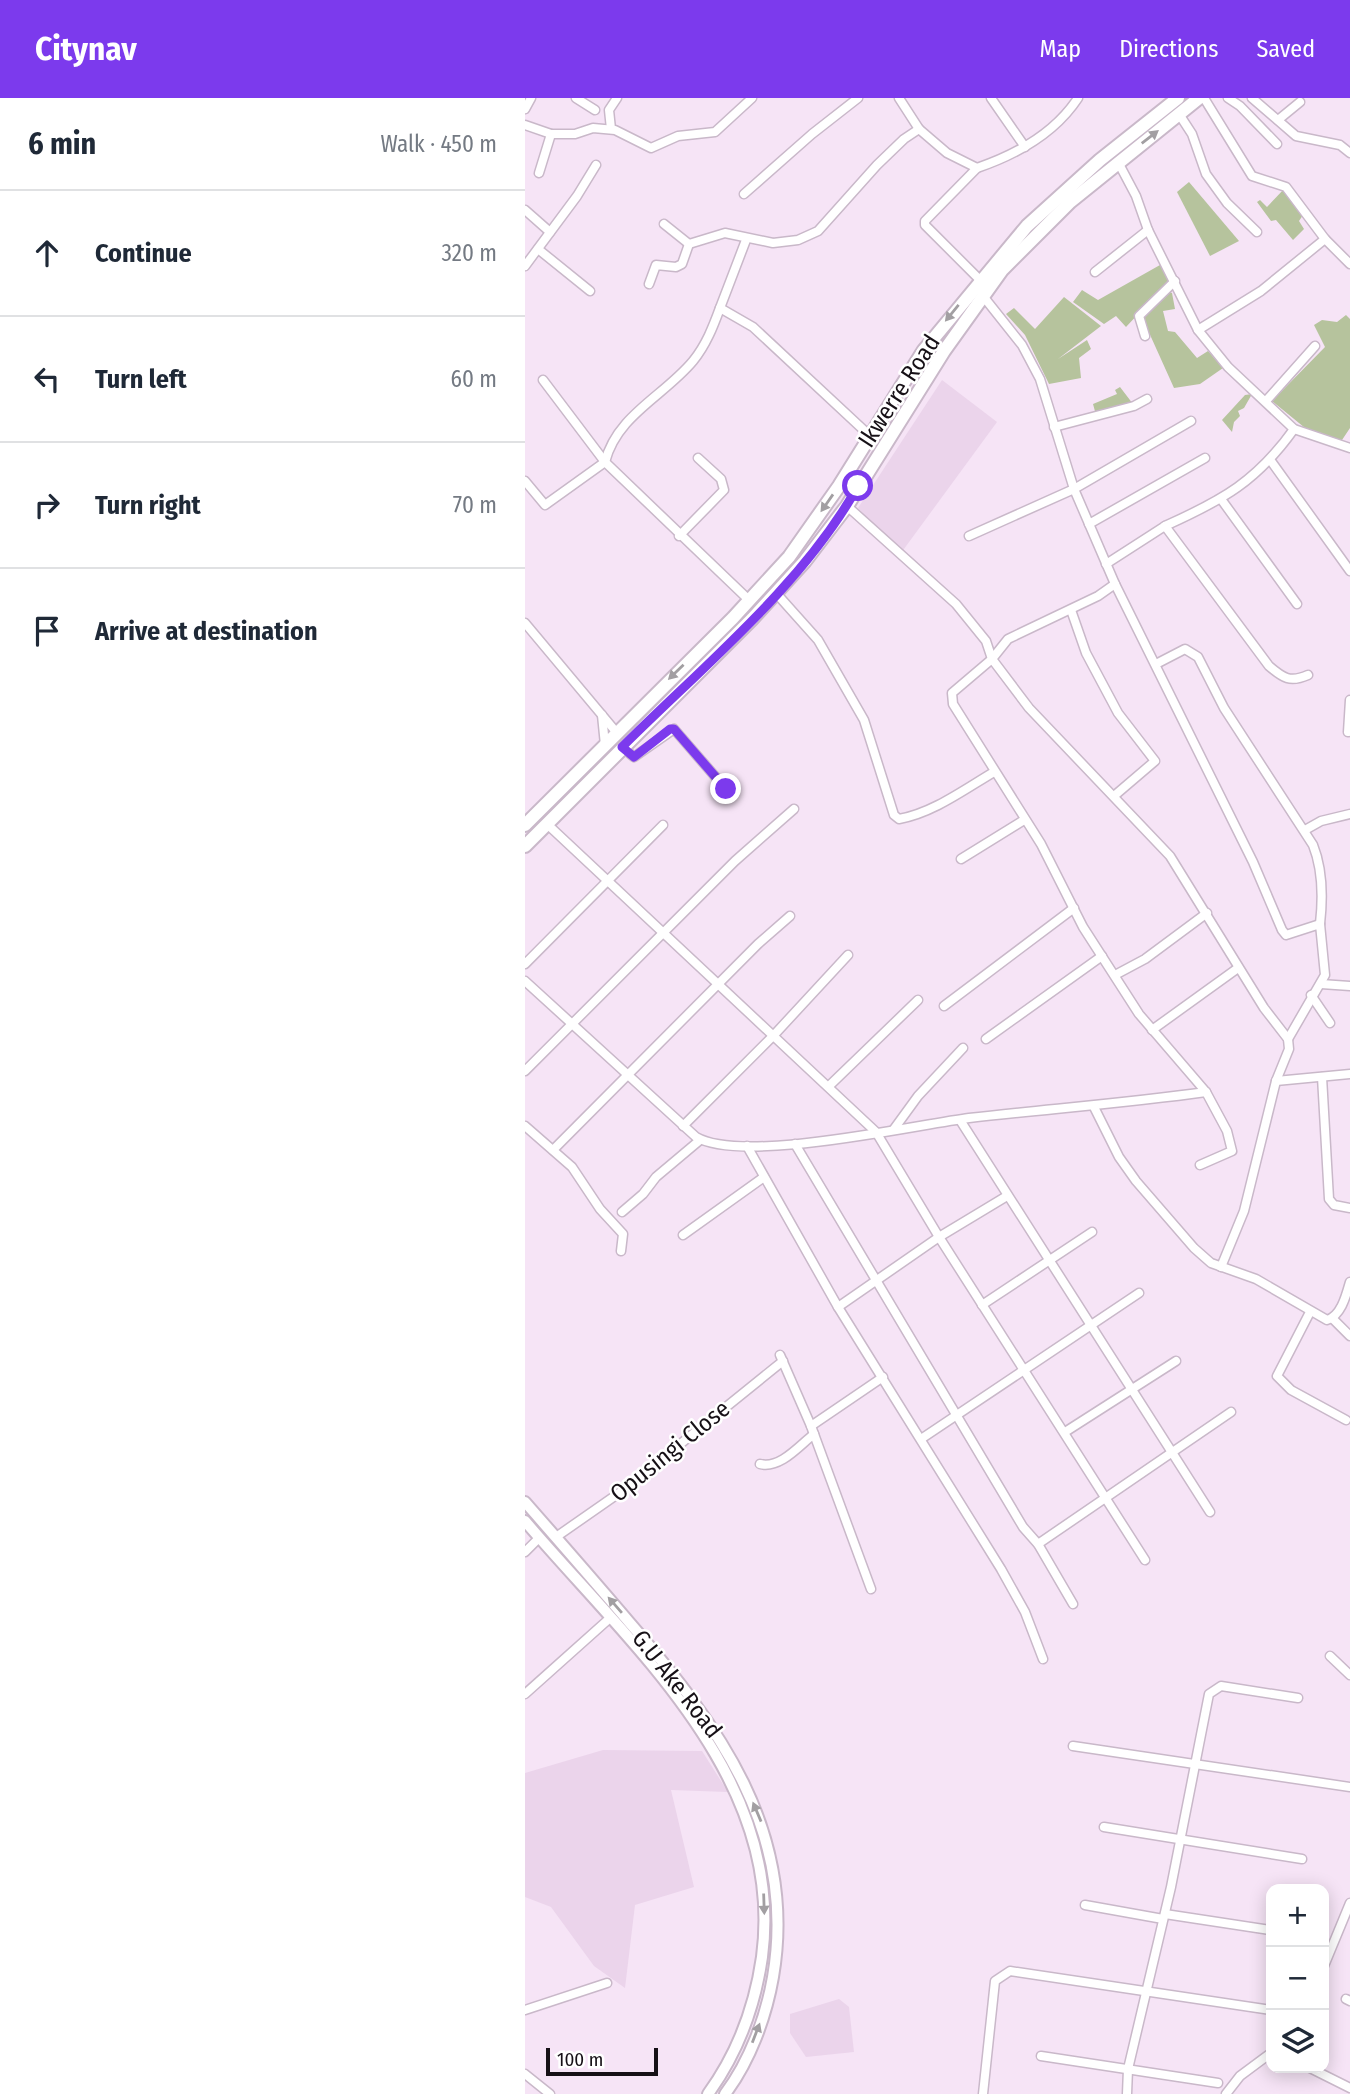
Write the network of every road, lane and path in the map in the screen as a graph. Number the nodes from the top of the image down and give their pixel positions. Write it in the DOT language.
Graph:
graph roads {
  1 [pos="531,98"];
  2 [pos="576,98"];
  3 [pos="617,98"];
  4 [pos="752,98"];
  5 [pos="858,98"];
  6 [pos="899,98"];
  7 [pos="991,98"];
  8 [pos="1078,98"];
  9 [pos="1178,98"];
  10 [pos="1202,98"];
  11 [pos="1228,98"];
  12 [pos="1252,98"];
  13 [pos="1300,102"];
  14 [pos="525,109"];
  15 [pos="595,110"];
  16 [pos="1179,114"];
  17 [pos="1277,120"];
  18 [pos="525,125"];
  19 [pos="919,129"];
  20 [pos="611,130"];
  21 [pos="551,134"];
  22 [pos="1277,144"];
  23 [pos="1025,147"];
  24 [pos="1350,153"];
  25 [pos="1118,162"];
  26 [pos="596,165"];
  27 [pos="977,168"];
  28 [pos="539,173"];
  29 [pos="744,194"];
  30 [pos="525,209"];
  31 [pos="664,224"];
  32 [pos="1148,230"];
  33 [pos="550,232"];
  34 [pos="1257,232"];
  35 [pos="1325,239"];
  36 [pos="746,240"];
  37 [pos="689,244"];
  38 [pos="538,249"];
  39 [pos="1348,259"];
  40 [pos="525,266"];
  41 [pos="1095,272"];
  42 [pos="980,280"];
  43 [pos="1175,281"];
  44 [pos="649,284"];
  45 [pos="590,290"];
  46 [pos="983,296"];
  47 [pos="720,308"];
  48 [pos="1198,330"];
  49 [pos="1146,336"];
  50 [pos="1315,346"];
  51 [pos="907,375"];
  52 [pos="543,380"];
  53 [pos="923,383"];
  54 [pos="1147,399"];
  55 [pos="1266,401"];
  56 [pos="1191,421"];
  57 [pos="1054,427"];
  58 [pos="1294,429"];
  59 [pos="870,435"];
  60 [pos="1350,448"];
  61 [pos="698,458"];
  62 [pos="1205,458"];
  63 [pos="1271,461"];
  64 [pos="605,462"];
  65 [pos="525,481"];
  66 [pos="1074,489"];
  67 [pos="1221,499"];
  68 [pos="847,506"];
  69 [pos="1089,524"];
  70 [pos="1165,526"];
  71 [pos="679,536"];
  72 [pos="969,536"];
  73 [pos="1106,564"];
  74 [pos="1350,571"];
  75 [pos="1115,584"];
  76 [pos="776,593"];
  77 [pos="750,601"];
  78 [pos="1297,604"];
  79 [pos="1070,610"];
  80 [pos="527,630"];
  81 [pos="992,659"];
  82 [pos="1156,664"];
  83 [pos="1308,675"];
  84 [pos="1350,700"];
  85 [pos="602,715"];
  86 [pos="617,733"];
  87 [pos="1348,733"];
  88 [pos="605,745"];
  89 [pos="622,747"];
  90 [pos="994,772"];
  91 [pos="726,789"];
  92 [pos="1114,796"];
  93 [pos="794,809"];
  94 [pos="1350,814"];
  95 [pos="1024,820"];
  96 [pos="547,824"];
  97 [pos="525,825"];
  98 [pos="663,825"];
  99 [pos="1305,830"];
  100 [pos="525,846"];
  101 [pos="961,859"];
  102 [pos="606,879"];
  103 [pos="1074,908"];
  104 [pos="1207,914"];
  105 [pos="790,916"];
  106 [pos="1319,924"];
  107 [pos="665,933"];
  108 [pos="848,955"];
  109 [pos="1102,956"];
  110 [pos="525,964"];
  111 [pos="1238,968"];
  112 [pos="1115,975"];
  113 [pos="525,981"];
  114 [pos="1321,984"];
  115 [pos="719,985"];
  116 [pos="1350,986"];
  117 [pos="1311,995"];
  118 [pos="918,1000"];
  119 [pos="944,1006"];
  120 [pos="1330,1023"];
  121 [pos="572,1024"];
  122 [pos="1152,1030"];
  123 [pos="774,1035"];
  124 [pos="986,1039"];
  125 [pos="1288,1039"];
  126 [pos="963,1048"];
  127 [pos="525,1071"];
  128 [pos="1350,1074"];
  129 [pos="627,1075"];
  130 [pos="1322,1077"];
  131 [pos="1276,1081"];
  132 [pos="829,1086"];
  133 [pos="1206,1092"];
  134 [pos="1094,1107"];
  135 [pos="960,1120"];
  136 [pos="525,1126"];
  137 [pos="683,1126"];
  138 [pos="894,1129"];
  139 [pos="876,1132"];
  140 [pos="700,1140"];
  141 [pos="795,1144"];
  142 [pos="747,1146"];
  143 [pos="553,1150"];
  144 [pos="1200,1165"];
  145 [pos="764,1177"];
  146 [pos="1007,1196"];
  147 [pos="1350,1208"];
  148 [pos="622,1212"];
  149 [pos="1092,1231"];
  150 [pos="683,1235"];
  151 [pos="939,1237"];
  152 [pos="621,1251"];
  153 [pos="1047,1261"];
  154 [pos="1221,1267"];
  155 [pos="876,1280"];
  156 [pos="1350,1282"];
  157 [pos="1139,1293"];
  158 [pos="982,1306"];
  159 [pos="838,1307"];
  160 [pos="1310,1312"];
  161 [pos="1333,1319"];
  162 [pos="1090,1325"];
  163 [pos="1350,1336"];
  164 [pos="1175,1361"];
  165 [pos="1024,1369"];
  166 [pos="883,1377"];
  167 [pos="1131,1389"];
  168 [pos="1231,1412"];
  169 [pos="957,1415"];
  170 [pos="1346,1420"];
  171 [pos="812,1430"];
  172 [pos="1065,1432"];
  173 [pos="921,1439"];
  174 [pos="1174,1453"];
  175 [pos="760,1464"];
  176 [pos="1108,1498"];
  177 [pos="525,1502"];
  178 [pos="1210,1512"];
  179 [pos="525,1521"];
  180 [pos="539,1538"];
  181 [pos="556,1538"];
  182 [pos="1038,1544"];
  183 [pos="525,1552"];
  184 [pos="1145,1560"];
  185 [pos="870,1589"];
  186 [pos="1073,1604"];
  187 [pos="610,1618"];
  188 [pos="1330,1656"];
  189 [pos="1043,1659"];
  190 [pos="1350,1675"];
  191 [pos="525,1695"];
  192 [pos="1298,1699"];
  193 [pos="1073,1746"];
  194 [pos="1194,1766"];
  195 [pos="1350,1787"];
  196 [pos="1104,1827"];
  197 [pos="1181,1840"];
  198 [pos="1302,1859"];
  199 [pos="1350,1903"];
  200 [pos="1084,1905"];
  201 [pos="1164,1916"];
  202 [pos="1266,1929"];
  203 [pos="1329,1954"];
  204 [pos="607,1983"];
  205 [pos="1145,1991"];
  206 [pos="1266,2009"];
  207 [pos="525,2010"];
  208 [pos="1041,2056"];
  209 [pos="1266,2057"];
  210 [pos="1128,2070"];
  211 [pos="1320,2073"];
  212 [pos="525,2074"];
  213 [pos="1218,2082"];
  214 [pos="1350,2088"];
  215 [pos="730,2092"];
  216 [pos="550,2094"];
  217 [pos="708,2094"];
  218 [pos="983,2094"];
  219 [pos="1127,2094"];
  220 [pos="1226,2094"];
  1 -- 14 [label="street"];
  2 -- 15 [label="street"];
  3 -- 20 [label="street"];
  4 -- 20 [label="street"];
  5 -- 29 [label="street"];
  6 -- 19 [label="street"];
  7 -- 23 [label="street"];
  8 -- 23 [label="street"];
  9 -- 42 [label="main road, Ikwerre Road"];
  10 -- 16 [label="main road"];
  10 -- 35 [label="street"];
  11 -- 22 [label="street"];
  12 -- 17 [label="street"];
  13 -- 17 [label="street"];
  25 -- 16 [label="main road, one-way"];
  16 -- 34 [label="street"];
  17 -- 24 [label="street"];
  18 -- 21 [label="street"];
  19 -- 27 [label="street"];
  19 -- 36 [label="street"];
  20 -- 21 [label="street"];
  21 -- 28 [label="street"];
  23 -- 27 [label="street"];
  25 -- 32 [label="street"];
  25 -- 46 [label="main road"];
  26 -- 33 [label="street"];
  27 -- 42 [label="street"];
  30 -- 33 [label="street"];
  31 -- 37 [label="street"];
  32 -- 41 [label="street"];
  32 -- 43 [label="street"];
  33 -- 38 [label="street"];
  35 -- 39 [label="street"];
  35 -- 48 [label="street"];
  36 -- 37 [label="street"];
  36 -- 47 [label="street"];
  37 -- 44 [label="street"];
  38 -- 40 [label="street"];
  38 -- 45 [label="street"];
  42 -- 51 [label="main road, Ikwerre Road, one-way"];
  43 -- 48 [label="street"];
  43 -- 49 [label="street"];
  46 -- 53 [label="main road"];
  46 -- 57 [label="street"];
  47 -- 59 [label="street"];
  47 -- 64 [label="street"];
  48 -- 55 [label="street"];
  50 -- 55 [label="street"];
  51 -- 53 [label="main road"];
  51 -- 59 [label="main road, Ikwerre Road"];
  52 -- 64 [label="street"];
  53 -- 68 [label="main road"];
  54 -- 57 [label="street"];
  55 -- 58 [label="street"];
  56 -- 66 [label="street"];
  57 -- 66 [label="street"];
  58 -- 60 [label="street"];
  58 -- 63 [label="street"];
  59 -- 77 [label="main road, Ikwerre Road, one-way"];
  61 -- 71 [label="street"];
  62 -- 69 [label="street"];
  63 -- 67 [label="street"];
  63 -- 74 [label="street"];
  64 -- 65 [label="street"];
  64 -- 71 [label="street"];
  66 -- 69 [label="street"];
  66 -- 72 [label="street"];
  67 -- 70 [label="street"];
  67 -- 78 [label="street"];
  68 -- 76 [label="main road"];
  68 -- 81 [label="street"];
  69 -- 73 [label="street"];
  70 -- 73 [label="street"];
  70 -- 83 [label="street"];
  71 -- 77 [label="street"];
  73 -- 75 [label="street"];
  75 -- 79 [label="street"];
  75 -- 82 [label="street"];
  76 -- 89 [label="main road"];
  76 -- 90 [label="street"];
  77 -- 86 [label="main road, Ikwerre Road, one-way"];
  79 -- 81 [label="street"];
  79 -- 92 [label="street"];
  80 -- 85 [label="street"];
  81 -- 90 [label="street"];
  81 -- 92 [label="street"];
  82 -- 99 [label="street"];
  82 -- 106 [label="street"];
  84 -- 87 [label="street"];
  85 -- 86 [label="street"];
  85 -- 88 [label="street"];
  86 -- 88 [label="main road, Ikwerre Road"];
  86 -- 96 [label="main road"];
  88 -- 97 [label="main road, Ikwerre Road"];
  89 -- 91 [label="street"];
  89 -- 96 [label="main road"];
  90 -- 95 [label="street"];
  92 -- 104 [label="street"];
  93 -- 107 [label="street"];
  94 -- 99 [label="street"];
  95 -- 101 [label="street"];
  95 -- 103 [label="street"];
  96 -- 100 [label="main road"];
  96 -- 102 [label="street"];
  98 -- 102 [label="street"];
  99 -- 106 [label="street"];
  102 -- 107 [label="street"];
  102 -- 110 [label="street"];
  103 -- 109 [label="street"];
  103 -- 119 [label="street"];
  104 -- 111 [label="street"];
  104 -- 112 [label="street"];
  105 -- 115 [label="street"];
  106 -- 114 [label="street"];
  107 -- 115 [label="street"];
  107 -- 121 [label="street"];
  108 -- 123 [label="street"];
  109 -- 112 [label="street"];
  109 -- 124 [label="street"];
  111 -- 122 [label="street"];
  111 -- 125 [label="street"];
  112 -- 122 [label="street"];
  113 -- 121 [label="street"];
  114 -- 116 [label="street"];
  114 -- 117 [label="street"];
  115 -- 123 [label="street"];
  115 -- 129 [label="street"];
  117 -- 120 [label="street"];
  117 -- 125 [label="street"];
  118 -- 132 [label="street"];
  121 -- 127 [label="street"];
  121 -- 129 [label="street"];
  122 -- 133 [label="street"];
  123 -- 132 [label="street"];
  123 -- 137 [label="street"];
  125 -- 131 [label="street"];
  126 -- 138 [label="street"];
  128 -- 130 [label="street"];
  129 -- 137 [label="street"];
  129 -- 143 [label="street"];
  130 -- 131 [label="street"];
  130 -- 147 [label="street"];
  131 -- 154 [label="street"];
  132 -- 139 [label="street"];
  133 -- 134 [label="street"];
  133 -- 144 [label="street"];
  134 -- 135 [label="street"];
  134 -- 154 [label="street"];
  135 -- 138 [label="street"];
  135 -- 146 [label="street"];
  136 -- 143 [label="street"];
  137 -- 140 [label="street"];
  138 -- 139 [label="street"];
  139 -- 141 [label="street"];
  139 -- 151 [label="street"];
  140 -- 142 [label="street"];
  140 -- 148 [label="street"];
  141 -- 142 [label="street"];
  141 -- 155 [label="street"];
  142 -- 145 [label="street"];
  143 -- 152 [label="street"];
  145 -- 150 [label="street"];
  145 -- 159 [label="street"];
  146 -- 151 [label="street"];
  146 -- 153 [label="street"];
  149 -- 153 [label="street"];
  151 -- 155 [label="street"];
  151 -- 158 [label="street"];
  153 -- 158 [label="street"];
  153 -- 162 [label="street"];
  154 -- 160 [label="street"];
  155 -- 159 [label="street"];
  155 -- 169 [label="street"];
  156 -- 161 [label="street"];
  157 -- 162 [label="street"];
  158 -- 165 [label="street"];
  159 -- 166 [label="street"];
  160 -- 161 [label="street"];
  160 -- 170 [label="street"];
  161 -- 163 [label="street"];
  162 -- 165 [label="street"];
  162 -- 167 [label="street"];
  164 -- 167 [label="street"];
  165 -- 169 [label="street"];
  165 -- 172 [label="street"];
  166 -- 171 [label="street"];
  166 -- 173 [label="street"];
  167 -- 172 [label="street"];
  167 -- 174 [label="street"];
  168 -- 174 [label="street"];
  169 -- 173 [label="street"];
  169 -- 182 [label="street"];
  171 -- 175 [label="street"];
  171 -- 181 [label="street, Opusingi Close"];
  171 -- 185 [label="street"];
  172 -- 176 [label="street"];
  173 -- 189 [label="street"];
  174 -- 176 [label="street"];
  174 -- 178 [label="street"];
  176 -- 182 [label="street"];
  176 -- 184 [label="street"];
  177 -- 181 [label="main road, G.U Ake Road"];
  179 -- 180 [label="main road"];
  180 -- 183 [label="street"];
  180 -- 187 [label="main road"];
  215 -- 181 [label="main road, G.U Ake Road, one-way"];
  182 -- 186 [label="street"];
  187 -- 191 [label="street"];
  187 -- 217 [label="main road, one-way"];
  188 -- 190 [label="street"];
  192 -- 194 [label="street"];
  193 -- 194 [label="street"];
  194 -- 195 [label="street"];
  194 -- 197 [label="street"];
  196 -- 197 [label="street"];
  197 -- 198 [label="street"];
  197 -- 201 [label="street"];
  199 -- 203 [label="street"];
  200 -- 201 [label="street"];
  201 -- 202 [label="street"];
  201 -- 205 [label="street"];
  204 -- 207 [label="street"];
  205 -- 206 [label="street"];
  205 -- 210 [label="street"];
  205 -- 218 [label="street"];
  208 -- 210 [label="street"];
  209 -- 220 [label="street"];
  210 -- 213 [label="street"];
  210 -- 219 [label="street"];
  211 -- 214 [label="street"];
  212 -- 216 [label="street"];
}
